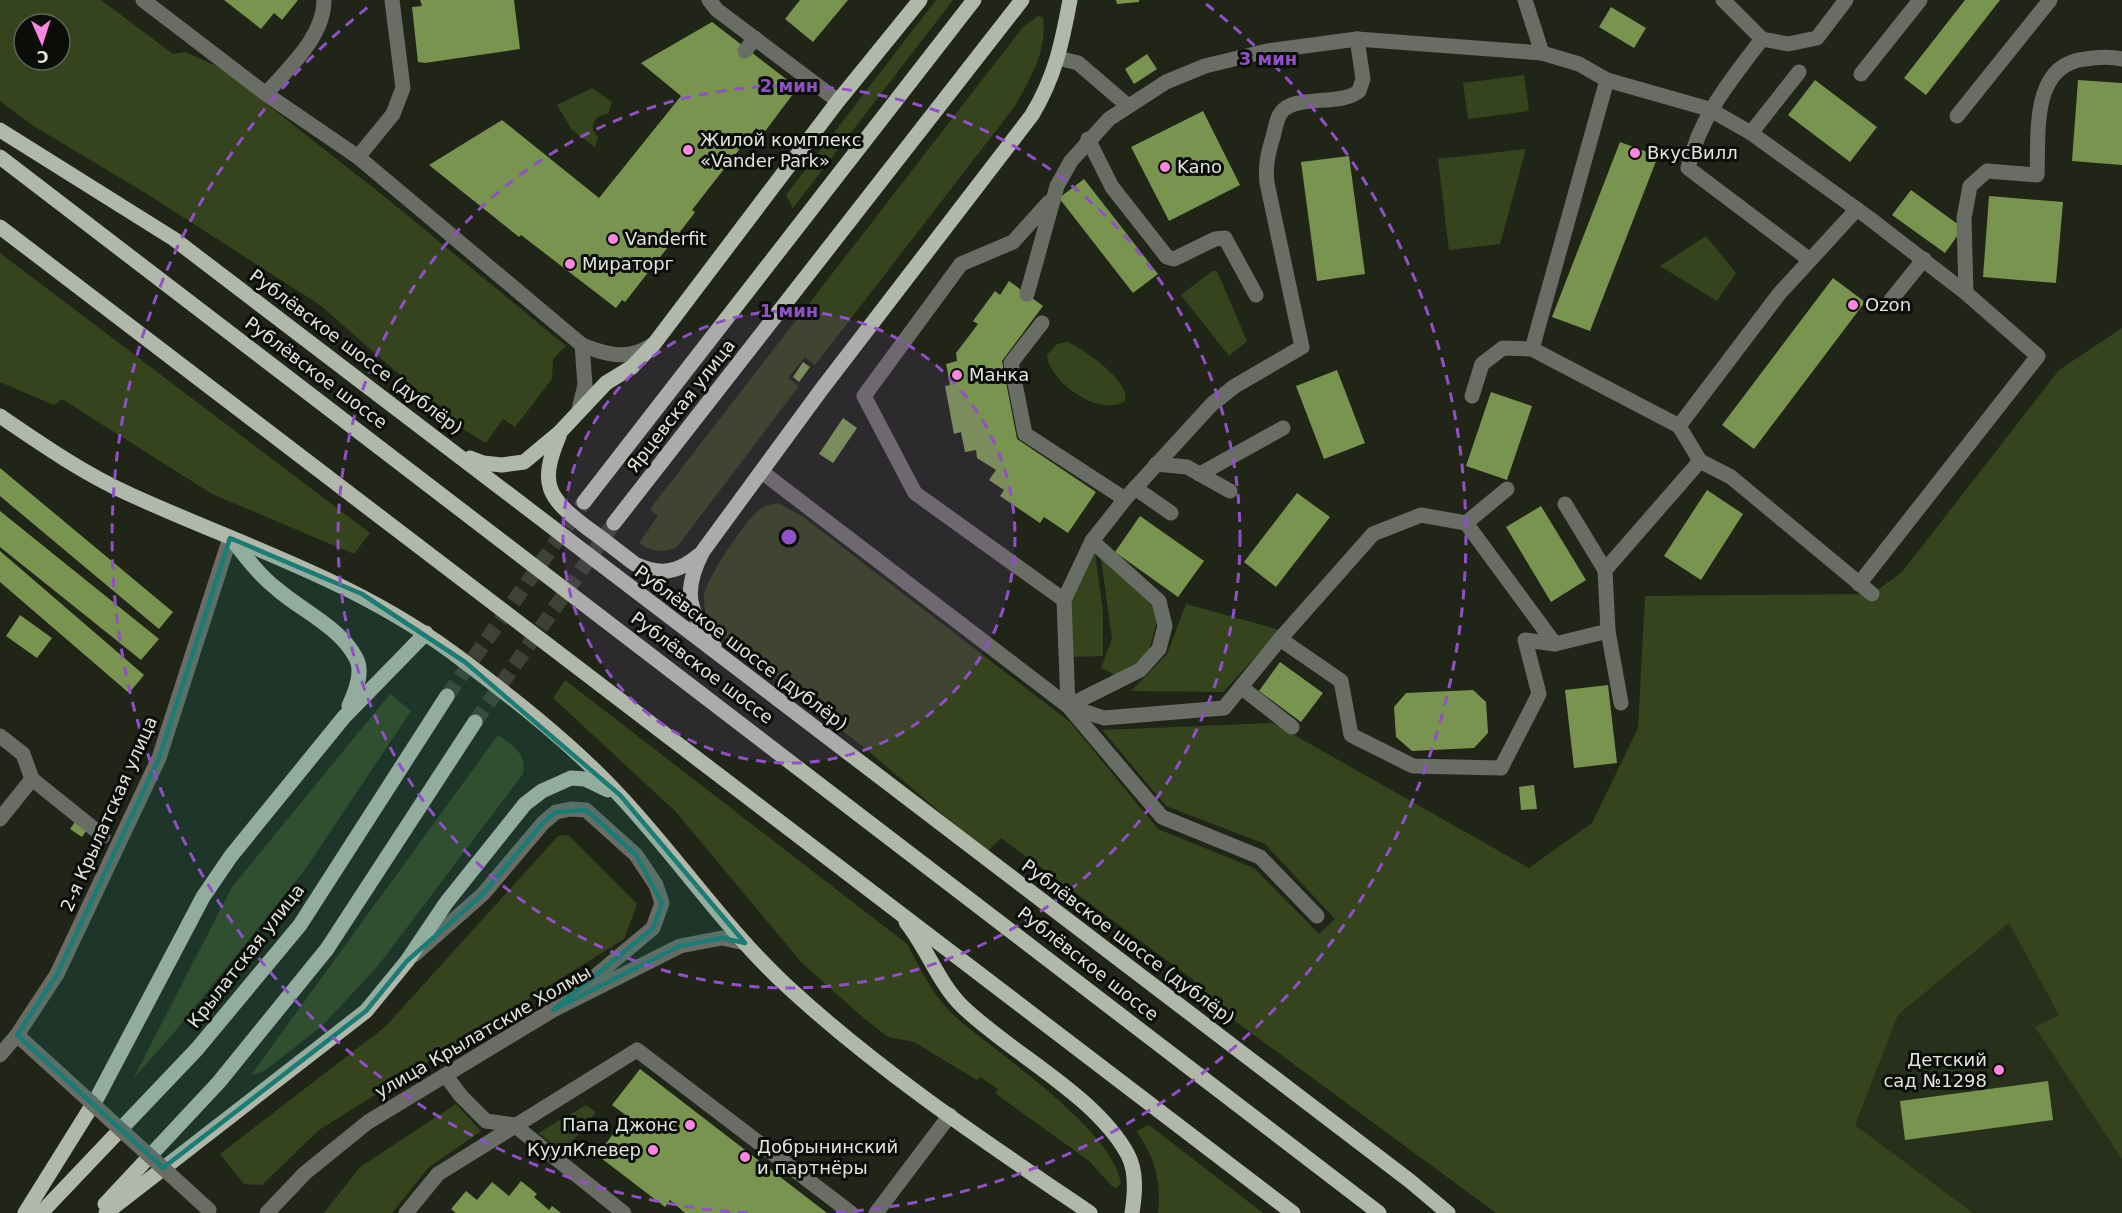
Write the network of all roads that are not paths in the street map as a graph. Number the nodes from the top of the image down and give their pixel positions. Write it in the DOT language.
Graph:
graph roads {
  1 [pos="143,0"];
  2 [pos="324,0"];
  3 [pos="392,0"];
  4 [pos="709,0"];
  5 [pos="920,0"];
  6 [pos="974,0"];
  7 [pos="1022,0"];
  8 [pos="1070,0"];
  9 [pos="1525,0"];
  10 [pos="1723,0"];
  11 [pos="1846,0"];
  12 [pos="1920,0"];
  13 [pos="2050,0"];
  14 [pos="754,38"];
  15 [pos="1357,39"];
  16 [pos="1762,39"];
  17 [pos="745,51"];
  18 [pos="1542,53"];
  19 [pos="1058,58"];
  20 [pos="2122,59"];
  21 [pos="1799,72"];
  22 [pos="1861,74"];
  23 [pos="1607,80"];
  24 [pos="266,94"];
  25 [pos="838,101"];
  26 [pos="1127,105"];
  27 [pos="1709,109"];
  28 [pos="1957,116"];
  29 [pos="0,130"];
  30 [pos="1751,133"];
  31 [pos="1088,139"];
  32 [pos="0,157"];
  33 [pos="358,157"];
  34 [pos="1062,176"];
  35 [pos="1071,189"];
  36 [pos="1051,199"];
  37 [pos="1857,209"];
  38 [pos="0,227"];
  39 [pos="1924,259"];
  40 [pos="1810,260"];
  41 [pos="1966,293"];
  42 [pos="1027,294"];
  43 [pos="1256,295"];
  44 [pos="1891,300"];
  45 [pos="1042,323"];
  46 [pos="654,344"];
  47 [pos="582,345"];
  48 [pos="1532,349"];
  49 [pos="1472,396"];
  50 [pos="579,409"];
  51 [pos="0,416"];
  52 [pos="1679,426"];
  53 [pos="1283,428"];
  54 [pos="560,432"];
  55 [pos="456,452"];
  56 [pos="1700,461"];
  57 [pos="1156,464"];
  58 [pos="762,472"];
  59 [pos="1200,474"];
  60 [pos="1507,489"];
  61 [pos="1230,491"];
  62 [pos="1130,494"];
  63 [pos="584,502"];
  64 [pos="1565,504"];
  65 [pos="1171,513"];
  66 [pos="614,523"];
  67 [pos="1466,523"];
  68 [pos="230,538"];
  69 [pos="1092,541"];
  70 [pos="703,551"];
  71 [pos="1605,570"];
  72 [pos="1859,584"];
  73 [pos="1872,594"];
  74 [pos="1064,600"];
  75 [pos="1608,631"];
  76 [pos="426,633"];
  77 [pos="1280,639"];
  78 [pos="1555,644"];
  79 [pos="725,660"];
  80 [pos="1241,687"];
  81 [pos="447,696"];
  82 [pos="1621,703"];
  83 [pos="1068,706"];
  84 [pos="344,717"];
  85 [pos="475,722"];
  86 [pos="1292,727"];
  87 [pos="0,736"];
  88 [pos="32,779"];
  89 [pos="620,795"];
  90 [pos="0,819"];
  91 [pos="103,836"];
  92 [pos="893,906"];
  93 [pos="1317,916"];
  94 [pos="745,943"];
  95 [pos="407,961"];
  96 [pos="553,1010"];
  97 [pos="17,1035"];
  98 [pos="0,1055"];
  99 [pos="446,1076"];
  100 [pos="950,1115"];
  101 [pos="514,1125"];
  102 [pos="1410,1181"];
  103 [pos="210,1212"];
  104 [pos="25,1213"];
  105 [pos="41,1213"];
  106 [pos="96,1213"];
  107 [pos="106,1213"];
  108 [pos="267,1213"];
  109 [pos="406,1213"];
  110 [pos="624,1213"];
  111 [pos="851,1213"];
  112 [pos="876,1213"];
  113 [pos="1090,1213"];
  114 [pos="1132,1213"];
  115 [pos="1293,1213"];
  116 [pos="1379,1213"];
  117 [pos="1434,1213"];
  118 [pos="1448,1213"];
  1 -- 24 [label="street"];
  2 -- 24 [label="street"];
  3 -- 33 [label="street"];
  4 -- 14 [label="street"];
  5 -- 25 [label="main road"];
  6 -- 63 [label="main road, Ярцевская улица"];
  7 -- 66 [label="main road, Ярцевская улица"];
  8 -- 19 [label="main road"];
  9 -- 18 [label="street"];
  10 -- 16 [label="street"];
  11 -- 16 [label="street"];
  12 -- 22 [label="street"];
  13 -- 28 [label="street"];
  14 -- 17 [label="street"];
  14 -- 25 [label="street"];
  15 -- 18 [label="street"];
  15 -- 26 [label="street"];
  15 -- 57 [label="street"];
  16 -- 27 [label="street"];
  18 -- 23 [label="street"];
  19 -- 26 [label="street"];
  19 -- 58 [label="main road"];
  20 -- 41 [label="street"];
  21 -- 30 [label="street"];
  23 -- 27 [label="street"];
  23 -- 48 [label="street"];
  24 -- 33 [label="street"];
  25 -- 46 [label="main road"];
  26 -- 31 [label="street"];
  27 -- 30 [label="street"];
  27 -- 40 [label="street"];
  29 -- 55 [label="main road, Рублёвское шоссе (дублёр)"];
  30 -- 37 [label="street"];
  31 -- 34 [label="street"];
  31 -- 43 [label="street"];
  32 -- 116 [label="main road, Рублёвское шоссе"];
  33 -- 47 [label="street"];
  34 -- 35 [label="street"];
  34 -- 36 [label="street"];
  36 -- 42 [label="street"];
  36 -- 74 [label="street"];
  37 -- 39 [label="street"];
  37 -- 40 [label="street"];
  38 -- 92 [label="main road"];
  39 -- 41 [label="street"];
  39 -- 44 [label="street"];
  40 -- 52 [label="street"];
  41 -- 72 [label="street"];
  45 -- 62 [label="street"];
  46 -- 47 [label="street"];
  46 -- 50 [label="main road"];
  47 -- 50 [label="street"];
  48 -- 49 [label="street"];
  48 -- 52 [label="street"];
  50 -- 54 [label="main road"];
  51 -- 68 [label="main road"];
  52 -- 56 [label="street"];
  53 -- 59 [label="street"];
  54 -- 55 [label="main road"];
  54 -- 70 [label="main road"];
  55 -- 79 [label="main road, Рублёвское шоссе (дублёр)"];
  56 -- 71 [label="street"];
  56 -- 72 [label="street"];
  57 -- 59 [label="street"];
  57 -- 62 [label="street"];
  58 -- 70 [label="main road"];
  58 -- 83 [label="street"];
  59 -- 61 [label="street"];
  60 -- 67 [label="street"];
  62 -- 65 [label="street"];
  62 -- 69 [label="street"];
  64 -- 71 [label="street"];
  67 -- 77 [label="street"];
  67 -- 78 [label="street"];
  68 -- 76 [label="main road"];
  68 -- 84 [label="main road"];
  68 -- 97 [label="street, 2-я Крылатская улица"];
  69 -- 74 [label="street"];
  69 -- 83 [label="street"];
  70 -- 79 [label="main road"];
  71 -- 75 [label="street"];
  72 -- 73 [label="street"];
  74 -- 83 [label="street"];
  75 -- 78 [label="street"];
  75 -- 82 [label="street"];
  76 -- 84 [label="main road"];
  76 -- 89 [label="main road"];
  77 -- 78 [label="street"];
  77 -- 80 [label="street"];
  79 -- 102 [label="main road, Рублёвское шоссе (дублёр)"];
  80 -- 83 [label="street"];
  80 -- 86 [label="street"];
  81 -- 105 [label="main road, Крылатская улица"];
  83 -- 93 [label="street"];
  84 -- 104 [label="main road"];
  85 -- 106 [label="main road"];
  87 -- 88 [label="street"];
  88 -- 90 [label="street"];
  88 -- 91 [label="street"];
  89 -- 94 [label="main road"];
  89 -- 95 [label="main road"];
  92 -- 114 [label="main road"];
  92 -- 115 [label="main road"];
  94 -- 96 [label="street, улица Крылатские Холмы"];
  94 -- 100 [label="main road"];
  95 -- 96 [label="street"];
  95 -- 107 [label="main road"];
  96 -- 99 [label="street, улица Крылатские Холмы"];
  97 -- 98 [label="street, 2-я Крылатская улица"];
  97 -- 103 [label="street, bridge"];
  99 -- 101 [label="street"];
  99 -- 108 [label="street, улица Крылатские Холмы"];
  100 -- 112 [label="street"];
  100 -- 113 [label="main road"];
  101 -- 109 [label="street"];
  101 -- 110 [label="street"];
  101 -- 111 [label="street"];
  102 -- 117 [label="main road"];
  102 -- 118 [label="main road, Рублёвское шоссе (дублёр)"];
}
